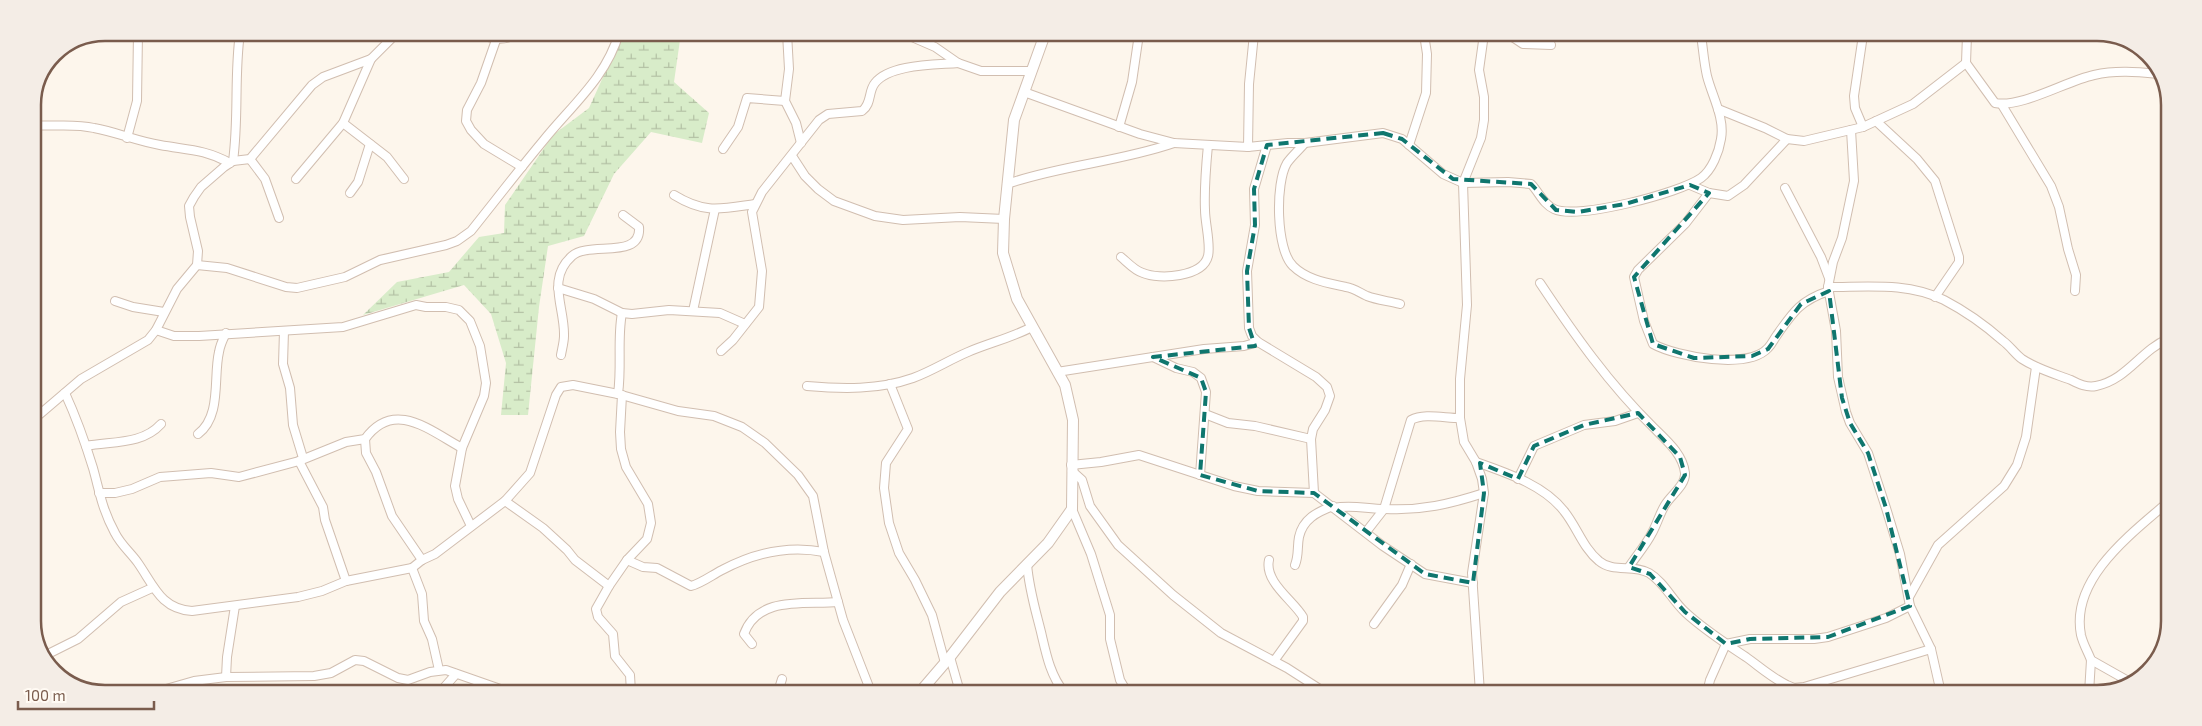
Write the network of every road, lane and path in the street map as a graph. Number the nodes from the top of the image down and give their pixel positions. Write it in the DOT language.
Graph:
graph roads {
  1 [pos="138,41"];
  2 [pos="239,41"];
  3 [pos="389,41"];
  4 [pos="496,41"];
  5 [pos="617,41"];
  6 [pos="787,41"];
  7 [pos="921,41"];
  8 [pos="1042,41"];
  9 [pos="1138,41"];
  10 [pos="1253,41"];
  11 [pos="1425,41"];
  12 [pos="1483,41"];
  13 [pos="1518,41"];
  14 [pos="1702,41"];
  15 [pos="1862,41"];
  16 [pos="1967,41"];
  17 [pos="1551,45"];
  18 [pos="371,60"];
  19 [pos="958,63"];
  20 [pos="1966,63"];
  21 [pos="1031,71"];
  22 [pos="2152,73"];
  23 [pos="1024,92"];
  24 [pos="786,101"];
  25 [pos="2002,105"];
  26 [pos="1718,110"];
  27 [pos="1876,121"];
  28 [pos="342,123"];
  29 [pos="41,125"];
  30 [pos="1119,126"];
  31 [pos="1862,126"];
  32 [pos="1851,130"];
  33 [pos="127,138"];
  34 [pos="1786,139"];
  35 [pos="801,142"];
  36 [pos="1305,143"];
  37 [pos="370,144"];
  38 [pos="1174,144"];
  39 [pos="1208,144"];
  40 [pos="1266,145"];
  41 [pos="1409,145"];
  42 [pos="1248,147"];
  43 [pos="723,148"];
  44 [pos="792,156"];
  45 [pos="250,159"];
  46 [pos="231,162"];
  47 [pos="522,167"];
  48 [pos="296,179"];
  49 [pos="404,179"];
  50 [pos="1463,183"];
  51 [pos="1007,184"];
  52 [pos="1690,185"];
  53 [pos="1785,188"];
  54 [pos="350,192"];
  55 [pos="1709,193"];
  56 [pos="674,195"];
  57 [pos="755,204"];
  58 [pos="715,209"];
  59 [pos="623,215"];
  60 [pos="279,218"];
  61 [pos="1004,219"];
  62 [pos="1121,258"];
  63 [pos="197,265"];
  64 [pos="1829,278"];
  65 [pos="1540,283"];
  66 [pos="558,288"];
  67 [pos="1828,289"];
  68 [pos="2075,291"];
  69 [pos="1935,297"];
  70 [pos="115,301"];
  71 [pos="1400,304"];
  72 [pos="693,311"];
  73 [pos="164,312"];
  74 [pos="622,313"];
  75 [pos="745,324"];
  76 [pos="1032,327"];
  77 [pos="156,330"];
  78 [pos="284,331"];
  79 [pos="226,333"];
  80 [pos="1258,342"];
  81 [pos="2161,343"];
  82 [pos="721,351"];
  83 [pos="561,355"];
  84 [pos="1152,357"];
  85 [pos="2036,367"];
  86 [pos="1057,372"];
  87 [pos="890,384"];
  88 [pos="807,386"];
  89 [pos="64,393"];
  90 [pos="620,394"];
  91 [pos="41,413"];
  92 [pos="1638,413"];
  93 [pos="1205,414"];
  94 [pos="1460,418"];
  95 [pos="161,424"];
  96 [pos="198,434"];
  97 [pos="365,439"];
  98 [pos="1311,439"];
  99 [pos="86,446"];
  100 [pos="462,448"];
  101 [pos="301,460"];
  102 [pos="1476,462"];
  103 [pos="1072,468"];
  104 [pos="1200,475"];
  105 [pos="1518,479"];
  106 [pos="98,493"];
  107 [pos="1314,493"];
  108 [pos="1484,493"];
  109 [pos="505,501"];
  110 [pos="1334,507"];
  111 [pos="2161,508"];
  112 [pos="1072,509"];
  113 [pos="1384,509"];
  114 [pos="471,526"];
  115 [pos="1366,532"];
  116 [pos="824,552"];
  117 [pos="422,560"];
  118 [pos="627,560"];
  119 [pos="1269,560"];
  120 [pos="1027,564"];
  121 [pos="1411,564"];
  122 [pos="1295,565"];
  123 [pos="1629,567"];
  124 [pos="412,568"];
  125 [pos="346,581"];
  126 [pos="1473,583"];
  127 [pos="609,586"];
  128 [pos="152,588"];
  129 [pos="1909,597"];
  130 [pos="838,602"];
  131 [pos="235,606"];
  132 [pos="1910,606"];
  133 [pos="1374,624"];
  134 [pos="752,644"];
  135 [pos="1726,644"];
  136 [pos="1931,649"];
  137 [pos="50,653"];
  138 [pos="948,660"];
  139 [pos="2091,660"];
  140 [pos="1274,661"];
  141 [pos="439,670"];
  142 [pos="456,674"];
  143 [pos="226,677"];
  144 [pos="2123,678"];
  145 [pos="782,679"];
  146 [pos="180,685"];
  147 [pos="446,685"];
  148 [pos="485,685"];
  149 [pos="631,685"];
  150 [pos="780,685"];
  151 [pos="868,685"];
  152 [pos="926,685"];
  153 [pos="957,685"];
  154 [pos="1059,685"];
  155 [pos="1123,685"];
  156 [pos="1314,685"];
  157 [pos="1479,685"];
  158 [pos="1709,685"];
  159 [pos="1787,685"];
  160 [pos="1812,685"];
  161 [pos="1939,685"];
  162 [pos="2090,685"];
  1 -- 33 [label="street"];
  2 -- 46 [label="street"];
  3 -- 18 [label="street"];
  4 -- 47 [label="street"];
  5 -- 47 [label="street"];
  6 -- 24 [label="street"];
  7 -- 19 [label="street"];
  8 -- 21 [label="street"];
  9 -- 30 [label="street"];
  10 -- 42 [label="street"];
  11 -- 41 [label="street"];
  12 -- 50 [label="street"];
  13 -- 17 [label="street"];
  14 -- 26 [label="street"];
  15 -- 31 [label="street"];
  16 -- 20 [label="street"];
  18 -- 28 [label="street"];
  18 -- 45 [label="street"];
  19 -- 21 [label="street"];
  19 -- 35 [label="street"];
  20 -- 25 [label="street"];
  20 -- 27 [label="street"];
  21 -- 23 [label="street"];
  22 -- 25 [label="street"];
  23 -- 30 [label="street"];
  23 -- 51 [label="street"];
  24 -- 35 [label="street"];
  24 -- 43 [label="street"];
  25 -- 68 [label="street"];
  26 -- 34 [label="street"];
  26 -- 52 [label="street"];
  27 -- 31 [label="street"];
  27 -- 69 [label="street"];
  28 -- 37 [label="street"];
  28 -- 48 [label="street"];
  29 -- 33 [label="street"];
  30 -- 38 [label="street"];
  31 -- 32 [label="street"];
  32 -- 34 [label="street"];
  32 -- 64 [label="street"];
  33 -- 46 [label="street"];
  34 -- 55 [label="street"];
  35 -- 44 [label="street"];
  36 -- 40 [label="street"];
  36 -- 41 [label="street"];
  36 -- 71 [label="street"];
  37 -- 49 [label="street"];
  37 -- 54 [label="street"];
  38 -- 39 [label="street"];
  38 -- 51 [label="street"];
  39 -- 42 [label="street"];
  39 -- 62 [label="street"];
  40 -- 42 [label="street"];
  40 -- 80 [label="street"];
  41 -- 50 [label="street"];
  44 -- 57 [label="street"];
  44 -- 61 [label="street"];
  45 -- 46 [label="street"];
  45 -- 60 [label="street"];
  46 -- 63 [label="street"];
  47 -- 63 [label="street"];
  50 -- 52 [label="street"];
  50 -- 94 [label="street"];
  51 -- 61 [label="street"];
  52 -- 55 [label="street"];
  53 -- 64 [label="street"];
  55 -- 67 [label="street"];
  56 -- 58 [label="street"];
  57 -- 58 [label="street"];
  57 -- 75 [label="street"];
  58 -- 72 [label="street"];
  59 -- 66 [label="street"];
  61 -- 76 [label="street"];
  63 -- 73 [label="street"];
  64 -- 67 [label="street"];
  65 -- 92 [label="street"];
  66 -- 74 [label="street"];
  66 -- 83 [label="street"];
  67 -- 69 [label="street"];
  67 -- 129 [label="street"];
  69 -- 85 [label="street"];
  70 -- 73 [label="street"];
  72 -- 74 [label="street"];
  72 -- 75 [label="street"];
  73 -- 77 [label="street"];
  74 -- 90 [label="street"];
  75 -- 82 [label="street"];
  76 -- 86 [label="street"];
  76 -- 87 [label="street"];
  77 -- 79 [label="street"];
  77 -- 89 [label="street"];
  78 -- 79 [label="street"];
  78 -- 100 [label="street"];
  78 -- 101 [label="street"];
  79 -- 96 [label="street"];
  80 -- 84 [label="street"];
  80 -- 98 [label="street"];
  81 -- 85 [label="street"];
  84 -- 86 [label="street"];
  84 -- 93 [label="street"];
  85 -- 129 [label="street"];
  86 -- 103 [label="street"];
  87 -- 88 [label="street"];
  87 -- 138 [label="street"];
  89 -- 91 [label="street"];
  89 -- 99 [label="street"];
  90 -- 109 [label="street"];
  90 -- 116 [label="street"];
  90 -- 118 [label="street"];
  92 -- 105 [label="street"];
  92 -- 123 [label="street"];
  93 -- 98 [label="street"];
  93 -- 104 [label="street"];
  94 -- 102 [label="street"];
  94 -- 113 [label="street"];
  95 -- 99 [label="street"];
  97 -- 100 [label="street"];
  97 -- 101 [label="street"];
  97 -- 117 [label="street"];
  98 -- 107 [label="street"];
  99 -- 106 [label="street"];
  100 -- 114 [label="street"];
  101 -- 106 [label="street"];
  101 -- 125 [label="street"];
  102 -- 105 [label="street"];
  102 -- 108 [label="street"];
  103 -- 104 [label="street"];
  103 -- 112 [label="street"];
  103 -- 140 [label="street"];
  104 -- 107 [label="street"];
  105 -- 123 [label="street"];
  106 -- 128 [label="street"];
  107 -- 110 [label="street"];
  108 -- 113 [label="street"];
  108 -- 126 [label="street"];
  109 -- 114 [label="street"];
  109 -- 127 [label="street"];
  110 -- 113 [label="street"];
  110 -- 115 [label="street"];
  110 -- 122 [label="street"];
  111 -- 139 [label="street"];
  112 -- 120 [label="street"];
  112 -- 155 [label="street"];
  113 -- 115 [label="street"];
  114 -- 117 [label="street"];
  115 -- 121 [label="street"];
  116 -- 118 [label="street"];
  116 -- 130 [label="street"];
  117 -- 124 [label="street"];
  118 -- 127 [label="street"];
  119 -- 140 [label="street"];
  120 -- 138 [label="street"];
  120 -- 154 [label="street"];
  121 -- 126 [label="street"];
  121 -- 133 [label="street"];
  123 -- 135 [label="street"];
  124 -- 125 [label="street"];
  124 -- 141 [label="street"];
  125 -- 131 [label="street"];
  126 -- 157 [label="street"];
  127 -- 149 [label="street"];
  128 -- 131 [label="street"];
  128 -- 137 [label="street"];
  129 -- 132 [label="street"];
  130 -- 134 [label="street"];
  130 -- 151 [label="street"];
  131 -- 143 [label="street"];
  132 -- 135 [label="street"];
  132 -- 136 [label="street"];
  135 -- 158 [label="street"];
  135 -- 159 [label="street"];
  136 -- 160 [label="street"];
  136 -- 161 [label="street"];
  138 -- 152 [label="street"];
  138 -- 153 [label="street"];
  139 -- 144 [label="street"];
  139 -- 162 [label="street"];
  140 -- 156 [label="street"];
  141 -- 142 [label="street"];
  141 -- 143 [label="street"];
  142 -- 147 [label="street"];
  142 -- 148 [label="street"];
  143 -- 146 [label="street"];
  145 -- 150 [label="street"];
}
